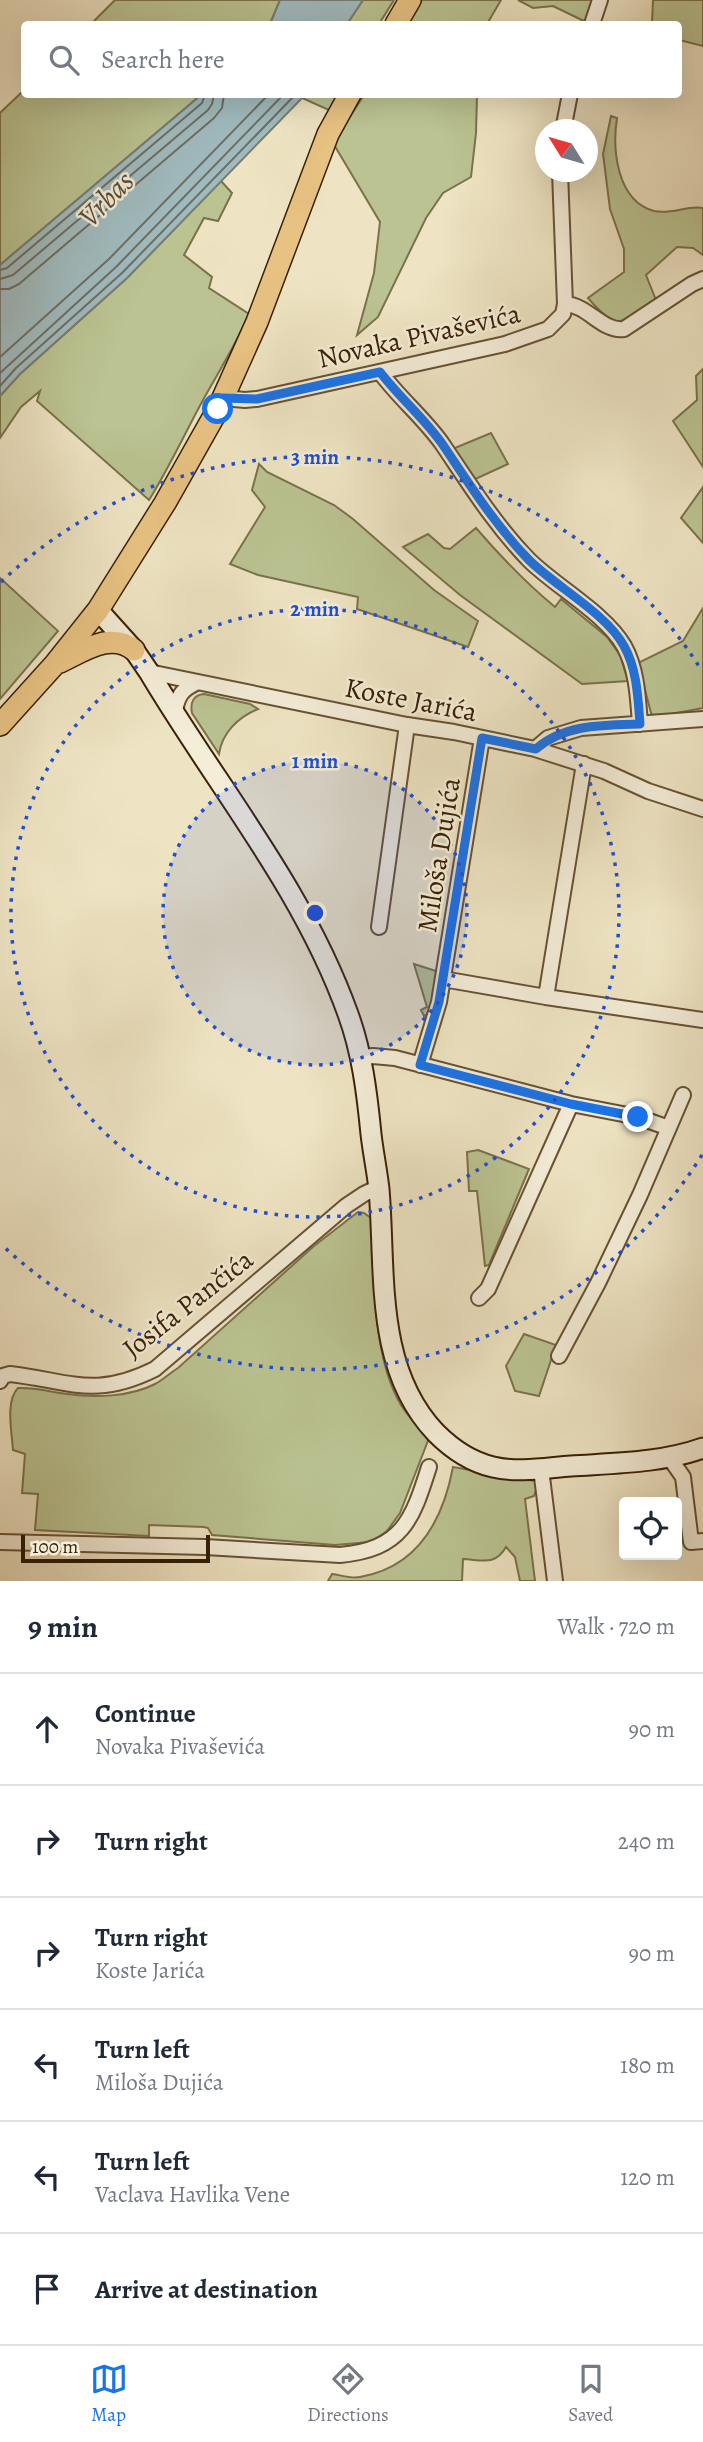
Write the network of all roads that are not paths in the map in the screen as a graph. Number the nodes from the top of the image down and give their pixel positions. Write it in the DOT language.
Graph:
graph roads {
  1 [pos="410,0"];
  2 [pos="600,0"];
  3 [pos="398,21"];
  4 [pos="593,21"];
  5 [pos="348,98"];
  6 [pos="569,98"];
  7 [pos="565,119"];
  8 [pos="561,182"];
  9 [pos="703,279"];
  10 [pos="565,304"];
  11 [pos="380,372"];
  12 [pos="223,398"];
  13 [pos="98,610"];
  14 [pos="134,650"];
  15 [pos="55,664"];
  16 [pos="149,672"];
  17 [pos="198,681"];
  18 [pos="175,711"];
  19 [pos="703,719"];
  20 [pos="640,724"];
  21 [pos="0,725"];
  22 [pos="407,725"];
  23 [pos="482,738"];
  24 [pos="536,749"];
  25 [pos="584,764"];
  26 [pos="703,809"];
  27 [pos="379,927"];
  28 [pos="443,979"];
  29 [pos="546,997"];
  30 [pos="703,1020"];
  31 [pos="360,1058"];
  32 [pos="420,1065"];
  33 [pos="683,1095"];
  34 [pos="571,1104"];
  35 [pos="669,1128"];
  36 [pos="379,1187"];
  37 [pos="479,1298"];
  38 [pos="559,1356"];
  39 [pos="1,1378"];
  40 [pos="703,1448"];
  41 [pos="669,1457"];
  42 [pos="429,1467"];
  43 [pos="541,1469"];
  44 [pos="703,1541"];
  45 [pos="0,1542"];
  46 [pos="555,1581"];
  1 -- 3 [label="main road"];
  2 -- 4 [label="street"];
  5 -- 12 [label="main road"];
  6 -- 7 [label="street"];
  8 -- 10 [label="street"];
  9 -- 10 [label="street"];
  10 -- 11 [label="street, Novaka Pivaševića"];
  11 -- 12 [label="street, Novaka Pivaševića"];
  11 -- 20 [label="street"];
  12 -- 13 [label="main road"];
  13 -- 14 [label="street"];
  13 -- 15 [label="main road"];
  14 -- 15 [label="main road"];
  14 -- 16 [label="street"];
  15 -- 21 [label="main road"];
  16 -- 17 [label="street, Koste Jarića"];
  16 -- 18 [label="street"];
  17 -- 18 [label="street"];
  17 -- 22 [label="street, Koste Jarića"];
  18 -- 31 [label="street"];
  19 -- 20 [label="street"];
  20 -- 24 [label="street"];
  22 -- 23 [label="street, Koste Jarića"];
  22 -- 27 [label="street"];
  23 -- 24 [label="street, Koste Jarića"];
  23 -- 28 [label="street, Miloša Dujića"];
  24 -- 25 [label="street"];
  25 -- 26 [label="street"];
  25 -- 29 [label="street"];
  28 -- 29 [label="street"];
  28 -- 32 [label="street, Miloša Dujića"];
  29 -- 30 [label="street"];
  31 -- 32 [label="street"];
  31 -- 36 [label="street"];
  32 -- 34 [label="street"];
  33 -- 35 [label="street"];
  34 -- 35 [label="street"];
  34 -- 37 [label="street"];
  35 -- 38 [label="street"];
  36 -- 39 [label="street, Josifa Pančića"];
  36 -- 43 [label="street"];
  40 -- 41 [label="street"];
  41 -- 43 [label="street"];
  41 -- 44 [label="street"];
  42 -- 45 [label="street"];
  43 -- 46 [label="street"];
}
